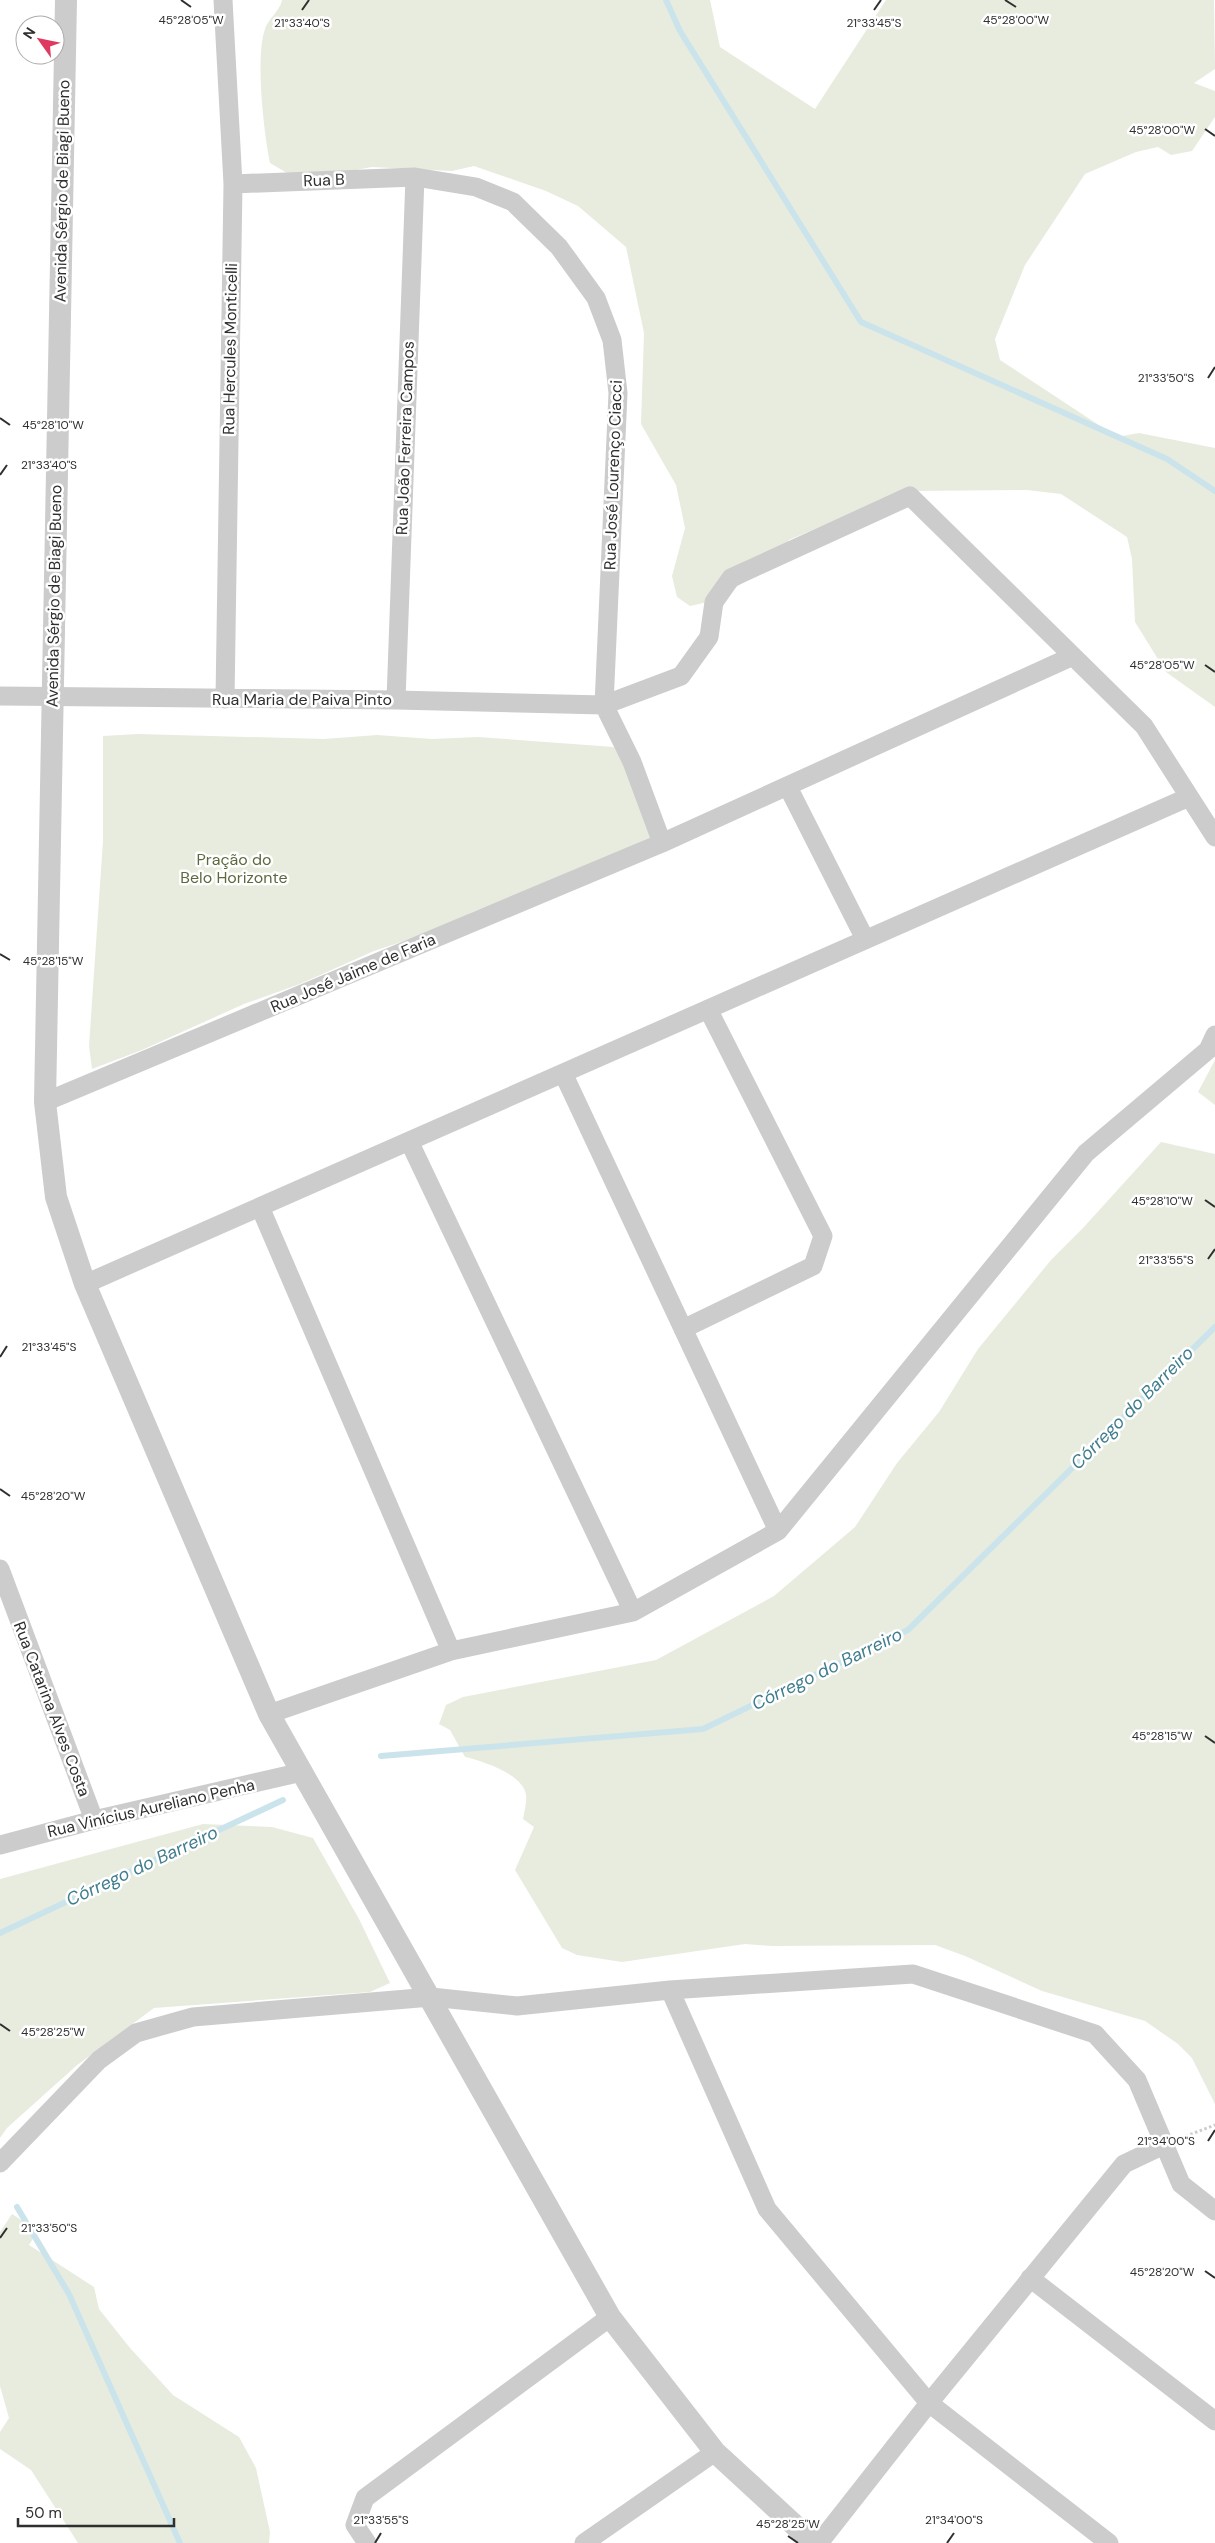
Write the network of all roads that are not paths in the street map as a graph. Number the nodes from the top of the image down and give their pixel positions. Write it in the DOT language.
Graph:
graph roads {
  1 [pos="66,0"];
  2 [pos="223,0"];
  3 [pos="415,177"];
  4 [pos="233,184"];
  5 [pos="1073,656"];
  6 [pos="0,696"];
  7 [pos="52,698"];
  8 [pos="225,699"];
  9 [pos="396,700"];
  10 [pos="604,705"];
  11 [pos="788,787"];
  12 [pos="1189,797"];
  13 [pos="1215,837"];
  14 [pos="662,844"];
  15 [pos="865,939"];
  16 [pos="708,1009"];
  17 [pos="1215,1035"];
  18 [pos="563,1073"];
  19 [pos="45,1102"];
  20 [pos="409,1141"];
  21 [pos="260,1207"];
  22 [pos="85,1284"];
  23 [pos="683,1329"];
  24 [pos="778,1531"];
  25 [pos="0,1569"];
  26 [pos="633,1612"];
  27 [pos="451,1651"];
  28 [pos="269,1714"];
  29 [pos="302,1772"];
  30 [pos="94,1820"];
  31 [pos="0,1845"];
  32 [pos="670,1990"];
  33 [pos="431,1997"];
  34 [pos="1164,2145"];
  35 [pos="0,2163"];
  36 [pos="1215,2211"];
  37 [pos="1030,2278"];
  38 [pos="610,2317"];
  39 [pos="929,2403"];
  40 [pos="1215,2421"];
  41 [pos="715,2452"];
  42 [pos="367,2543"];
  43 [pos="584,2543"];
  44 [pos="814,2543"];
  45 [pos="819,2543"];
  46 [pos="1109,2543"];
  1 -- 7 [label="street, Avenida Sérgio de Biagi Bueno"];
  2 -- 4 [label="street, Rua Hercules Monticelli"];
  3 -- 4 [label="street, Rua B"];
  3 -- 9 [label="street, Rua João Ferreira Campos"];
  3 -- 10 [label="street, Rua José Lourenço Ciacci"];
  4 -- 8 [label="street, Rua Hercules Monticelli"];
  5 -- 10 [label="street"];
  5 -- 11 [label="street, Rua José Jaime de Faria"];
  5 -- 12 [label="street"];
  6 -- 7 [label="street, Rua Maria de Paiva Pinto"];
  7 -- 8 [label="street, Rua Maria de Paiva Pinto"];
  7 -- 19 [label="street, Avenida Sérgio de Biagi Bueno"];
  8 -- 9 [label="street, Rua Maria de Paiva Pinto"];
  9 -- 10 [label="street, Rua Maria de Paiva Pinto"];
  10 -- 14 [label="street, Rua José Lourenço Ciacci"];
  11 -- 14 [label="street, Rua José Jaime de Faria"];
  11 -- 15 [label="street"];
  12 -- 13 [label="street"];
  12 -- 15 [label="street"];
  14 -- 19 [label="street, Rua José Jaime de Faria"];
  15 -- 16 [label="street"];
  16 -- 18 [label="street"];
  16 -- 23 [label="street"];
  17 -- 24 [label="street"];
  18 -- 20 [label="street"];
  18 -- 23 [label="street"];
  19 -- 22 [label="street, Avenida Sérgio de Biagi Bueno"];
  20 -- 21 [label="street"];
  20 -- 26 [label="street"];
  21 -- 22 [label="street"];
  21 -- 27 [label="street"];
  22 -- 28 [label="street, Avenida Sérgio de Biagi Bueno"];
  23 -- 24 [label="street"];
  24 -- 26 [label="street"];
  25 -- 30 [label="street, Rua Catarina Alves Costa"];
  26 -- 27 [label="street"];
  27 -- 28 [label="street"];
  28 -- 29 [label="street, Avenida Sérgio de Biagi Bueno"];
  29 -- 30 [label="street, Rua Vinícius Aureliano Penha"];
  29 -- 33 [label="street, Avenida Sérgio de Biagi Bueno"];
  30 -- 31 [label="street, Rua Vinícius Aureliano Penha"];
  32 -- 33 [label="street"];
  32 -- 34 [label="street"];
  32 -- 39 [label="street"];
  33 -- 35 [label="street"];
  33 -- 38 [label="street, Avenida Sérgio de Biagi Bueno"];
  34 -- 36 [label="street"];
  34 -- 37 [label="street"];
  37 -- 39 [label="street"];
  37 -- 40 [label="street"];
  38 -- 41 [label="street, Avenida Sérgio de Biagi Bueno"];
  38 -- 42 [label="street"];
  39 -- 45 [label="street"];
  39 -- 46 [label="street"];
  41 -- 43 [label="street"];
  41 -- 44 [label="street, Avenida Sérgio de Biagi Bueno"];
}
